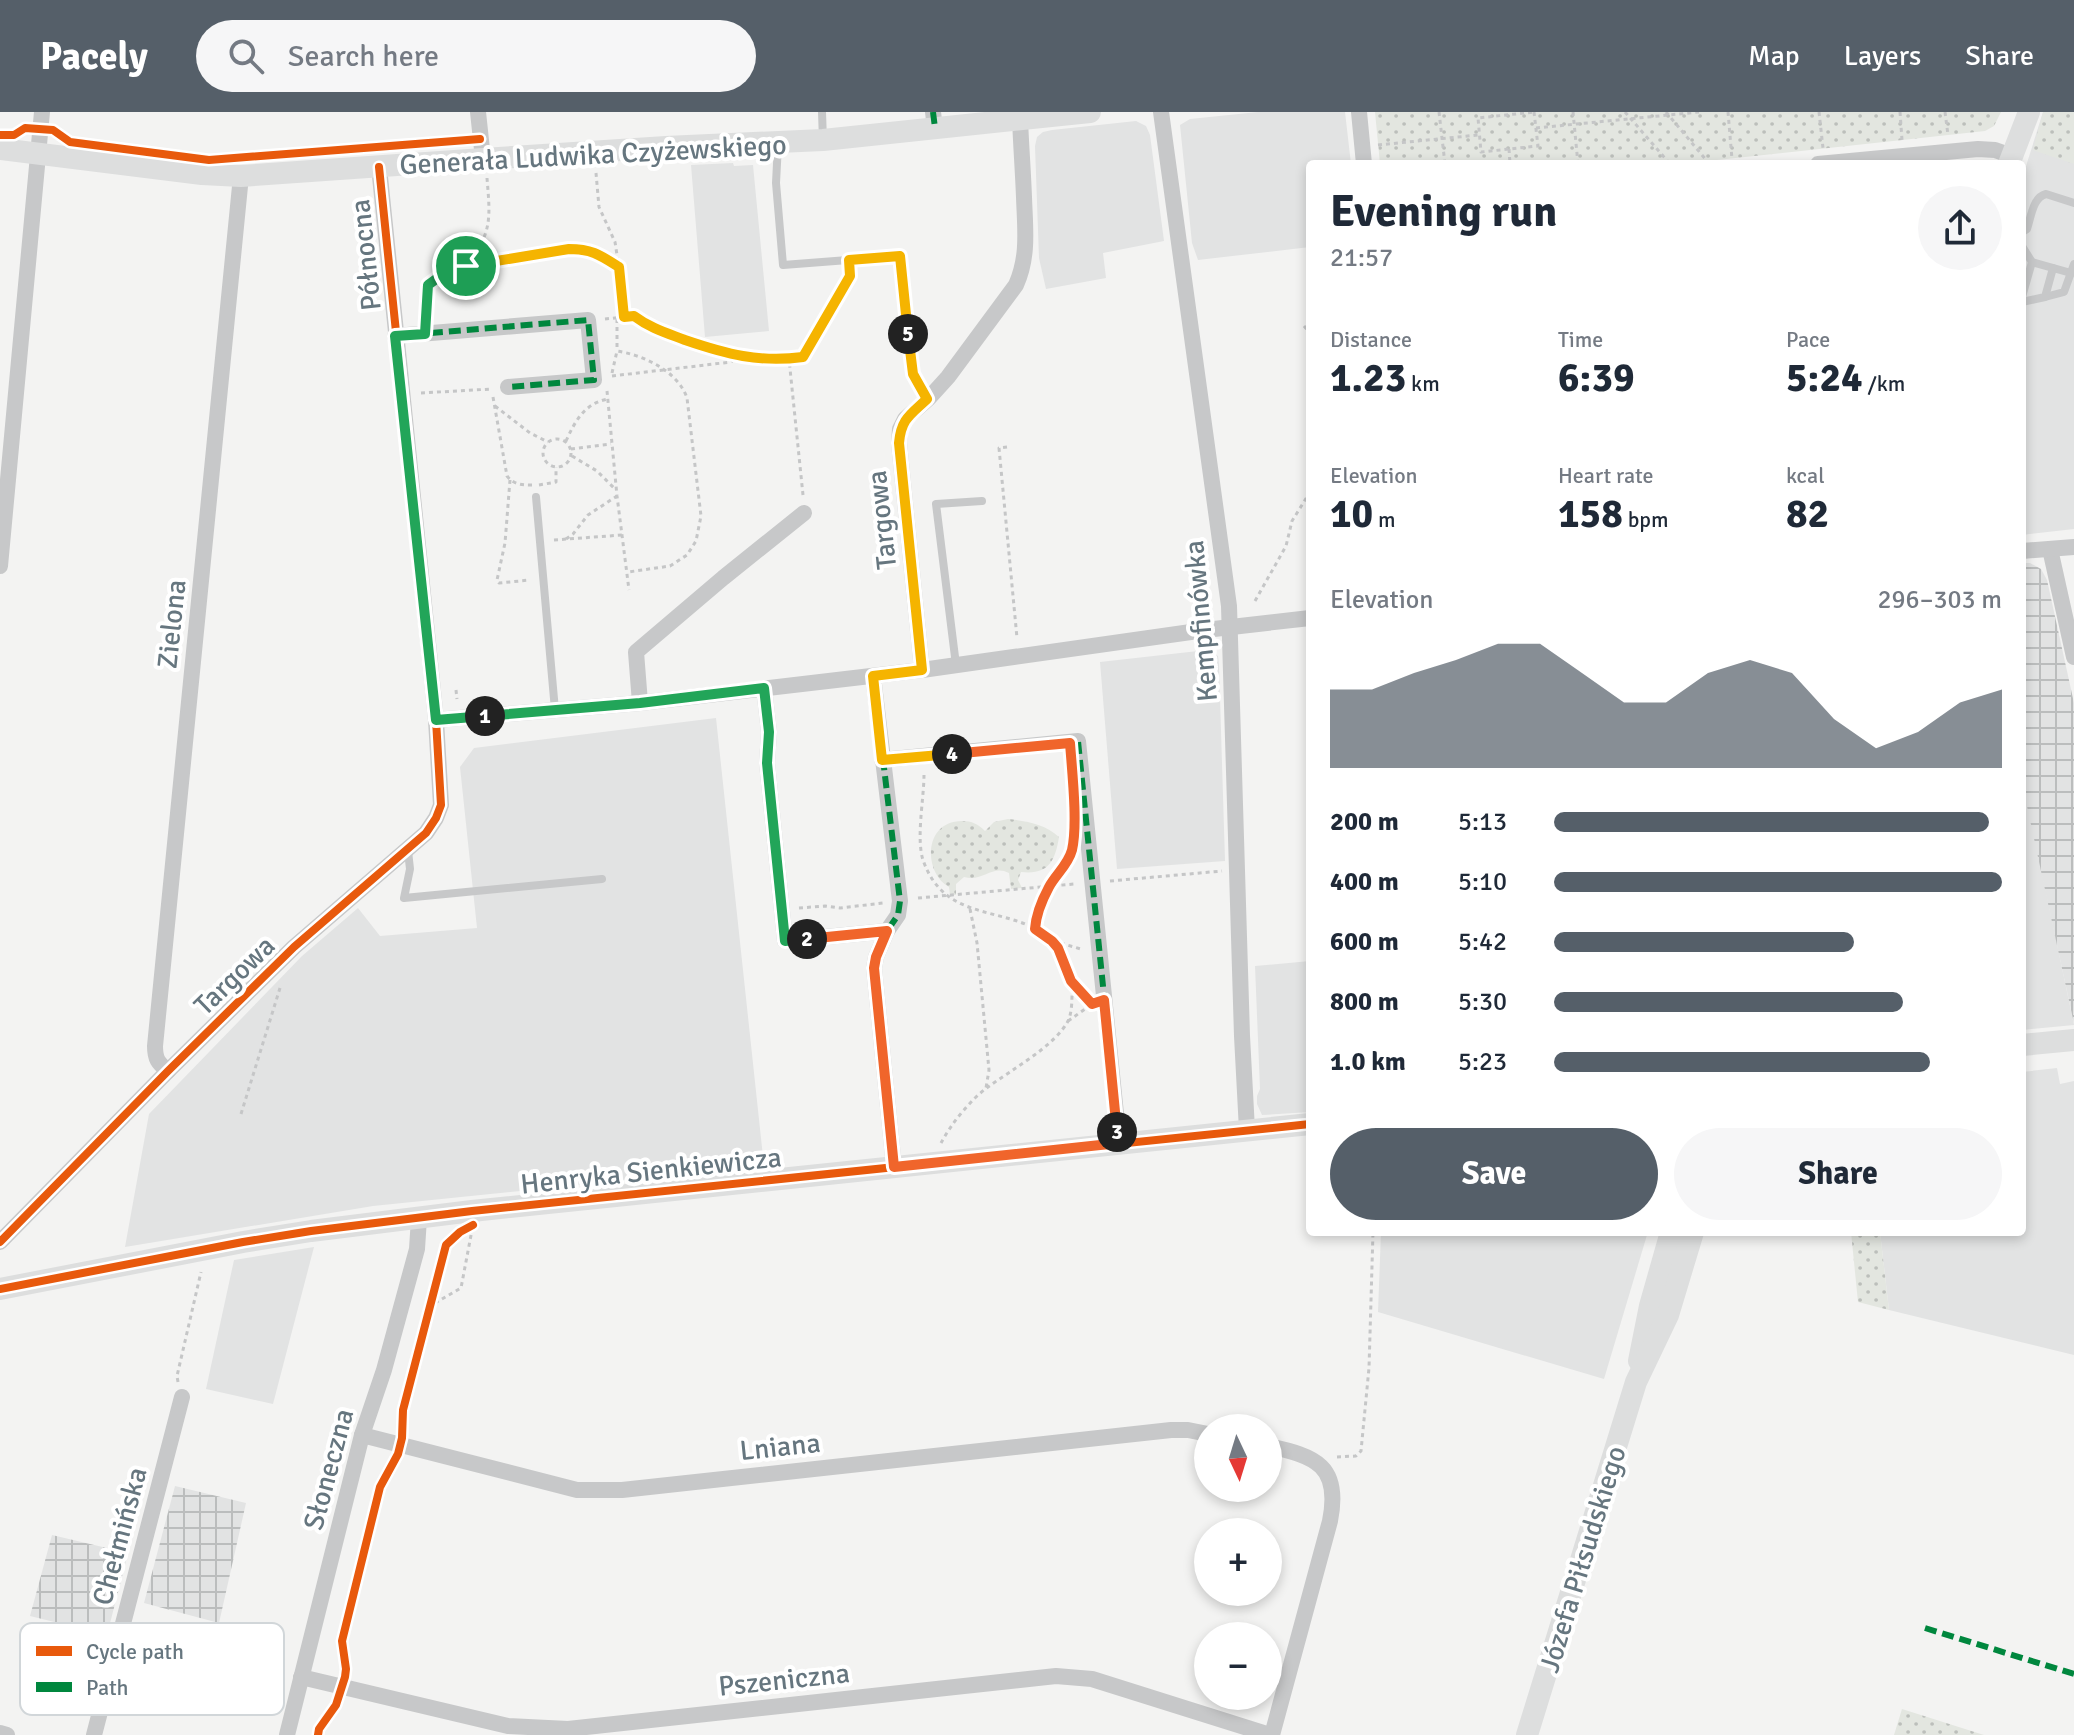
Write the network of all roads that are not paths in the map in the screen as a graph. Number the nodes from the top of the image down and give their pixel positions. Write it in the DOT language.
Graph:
graph roads {
  1 [pos="42,112"];
  2 [pos="478,112"];
  3 [pos="822,112"];
  4 [pos="1090,112"];
  5 [pos="1161,112"];
  6 [pos="1359,112"];
  7 [pos="2018,112"];
  8 [pos="2029,112"];
  9 [pos="1020,119"];
  10 [pos="934,120"];
  11 [pos="823,140"];
  12 [pos="778,143"];
  13 [pos="0,149"];
  14 [pos="39,154"];
  15 [pos="1363,155"];
  16 [pos="1821,157"];
  17 [pos="2010,160"];
  18 [pos="485,166"];
  19 [pos="379,167"];
  20 [pos="241,176"];
  21 [pos="2074,203"];
  22 [pos="2026,230"];
  23 [pos="2026,252"];
  24 [pos="2032,262"];
  25 [pos="2053,268"];
  26 [pos="2073,268"];
  27 [pos="2026,284"];
  28 [pos="2045,297"];
  29 [pos="2026,299"];
  30 [pos="395,336"];
  31 [pos="508,387"];
  32 [pos="927,399"];
  33 [pos="536,497"];
  34 [pos="982,501"];
  35 [pos="804,513"];
  36 [pos="2074,547"];
  37 [pos="2050,549"];
  38 [pos="2026,551"];
  39 [pos="0,566"];
  40 [pos="1306,618"];
  41 [pos="1231,627"];
  42 [pos="2074,657"];
  43 [pos="957,665"];
  44 [pos="922,670"];
  45 [pos="873,676"];
  46 [pos="764,688"];
  47 [pos="640,703"];
  48 [pos="555,710"];
  49 [pos="436,720"];
  50 [pos="882,760"];
  51 [pos="408,850"];
  52 [pos="602,879"];
  53 [pos="887,931"];
  54 [pos="2074,1040"];
  55 [pos="2026,1045"];
  56 [pos="168,1071"];
  57 [pos="1306,1124"];
  58 [pos="1247,1130"];
  59 [pos="1119,1143"];
  60 [pos="894,1167"];
  61 [pos="419,1218"];
  62 [pos="1670,1236"];
  63 [pos="1692,1236"];
  64 [pos="0,1242"];
  65 [pos="0,1289"];
  66 [pos="1636,1382"];
  67 [pos="182,1397"];
  68 [pos="1194,1431"];
  69 [pos="362,1435"];
  70 [pos="1282,1449"];
  71 [pos="123,1623"];
  72 [pos="301,1677"];
  73 [pos="99,1715"];
  74 [pos="0,1733"];
  75 [pos="7,1735"];
  76 [pos="94,1735"];
  77 [pos="287,1735"];
  78 [pos="1271,1735"];
  79 [pos="1527,1735"];
  1 -- 14 [label="street"];
  2 -- 18 [label="street"];
  3 -- 11 [label="lane"];
  4 -- 9 [label="street, Generała Ludwika Czyżewskiego"];
  5 -- 41 [label="street, Kempfinówka"];
  6 -- 15 [label="street"];
  7 -- 17 [label="street"];
  8 -- 17 [label="street"];
  9 -- 10 [label="street, Generała Ludwika Czyżewskiego"];
  9 -- 32 [label="street, Targowa"];
  10 -- 11 [label="street, Generała Ludwika Czyżewskiego"];
  11 -- 12 [label="street, Generała Ludwika Czyżewskiego"];
  12 -- 18 [label="street, Generała Ludwika Czyżewskiego"];
  12 -- 32 [label="lane"];
  13 -- 14 [label="street, Generała Ludwika Czyżewskiego"];
  14 -- 20 [label="street, Generała Ludwika Czyżewskiego"];
  14 -- 39 [label="street"];
  16 -- 17 [label="street"];
  18 -- 19 [label="street, Generała Ludwika Czyżewskiego"];
  19 -- 20 [label="street, Generała Ludwika Czyżewskiego"];
  19 -- 30 [label="street, Północna"];
  20 -- 56 [label="street, Zielona"];
  21 -- 22 [label="lane"];
  23 -- 24 [label="lane"];
  24 -- 25 [label="lane"];
  24 -- 27 [label="lane"];
  25 -- 26 [label="lane"];
  25 -- 28 [label="lane"];
  26 -- 28 [label="lane"];
  28 -- 29 [label="lane"];
  30 -- 31 [label="street"];
  30 -- 49 [label="street, Północna"];
  32 -- 44 [label="street, Targowa"];
  33 -- 48 [label="lane"];
  34 -- 43 [label="lane"];
  35 -- 47 [label="street"];
  36 -- 37 [label="street"];
  37 -- 38 [label="street"];
  37 -- 42 [label="street"];
  40 -- 41 [label="street"];
  41 -- 43 [label="street"];
  41 -- 58 [label="street, Kempfinówka"];
  43 -- 44 [label="street"];
  44 -- 45 [label="street"];
  45 -- 46 [label="street"];
  45 -- 50 [label="street"];
  46 -- 47 [label="street"];
  46 -- 53 [label="street"];
  47 -- 48 [label="street"];
  48 -- 49 [label="street"];
  49 -- 51 [label="street, Targowa"];
  50 -- 53 [label="street"];
  50 -- 59 [label="street"];
  51 -- 52 [label="lane"];
  51 -- 56 [label="street, Targowa"];
  53 -- 60 [label="street"];
  54 -- 55 [label="street"];
  56 -- 64 [label="street, Targowa"];
  57 -- 58 [label="street, Henryka Sienkiewicza"];
  58 -- 59 [label="street, Henryka Sienkiewicza"];
  59 -- 60 [label="street, Henryka Sienkiewicza"];
  60 -- 61 [label="street, Henryka Sienkiewicza"];
  61 -- 65 [label="street, Henryka Sienkiewicza"];
  61 -- 69 [label="street, Słoneczna"];
  62 -- 66 [label="street, Józefa Piłsudskiego"];
  63 -- 66 [label="street, Józefa Piłsudskiego"];
  66 -- 79 [label="street, Józefa Piłsudskiego"];
  67 -- 71 [label="street, Chełmińska"];
  68 -- 69 [label="street, Lniana"];
  69 -- 72 [label="street, Słoneczna"];
  70 -- 78 [label="street"];
  72 -- 77 [label="street, Słoneczna"];
  72 -- 78 [label="street, Pszeniczna"];
  73 -- 76 [label="street, Chełmińska"];
  74 -- 75 [label="street"];
}
